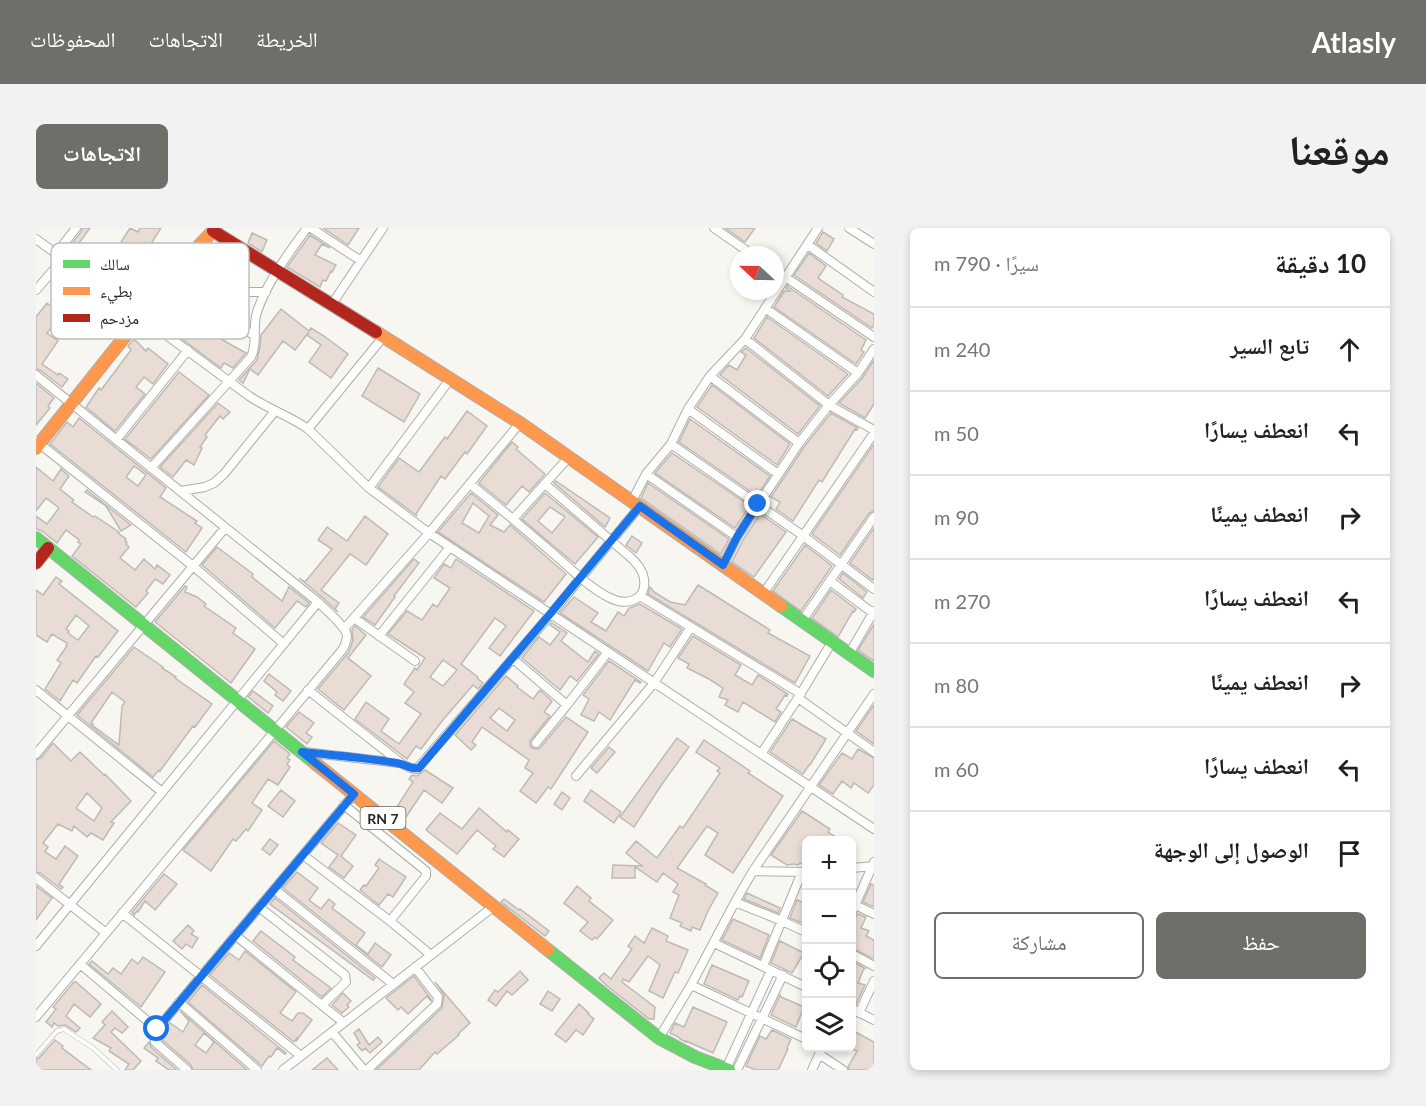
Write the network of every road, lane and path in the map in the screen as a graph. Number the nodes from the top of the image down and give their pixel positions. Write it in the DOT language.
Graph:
graph roads {
  1 [pos="76,228"];
  2 [pos="309,228"];
  3 [pos="382,228"];
  4 [pos="714,228"];
  5 [pos="818,228"];
  6 [pos="849,228"];
  7 [pos="867,228"];
  8 [pos="212,229"];
  9 [pos="861,236"];
  10 [pos="36,239"];
  11 [pos="67,243"];
  12 [pos="200,243"];
  13 [pos="234,243"];
  14 [pos="874,244"];
  15 [pos="808,245"];
  16 [pos="740,246"];
  17 [pos="51,250"];
  18 [pos="249,252"];
  19 [pos="361,261"];
  20 [pos="51,269"];
  21 [pos="277,270"];
  22 [pos="786,278"];
  23 [pos="36,290"];
  24 [pos="249,292"];
  25 [pos="266,292"];
  26 [pos="874,292"];
  27 [pos="332,304"];
  28 [pos="765,308"];
  29 [pos="249,332"];
  30 [pos="255,336"];
  31 [pos="384,336"];
  32 [pos="874,337"];
  33 [pos="123,339"];
  34 [pos="173,339"];
  35 [pos="745,339"];
  36 [pos="874,349"];
  37 [pos="188,350"];
  38 [pos="858,373"];
  39 [pos="36,375"];
  40 [pos="710,376"];
  41 [pos="451,378"];
  42 [pos="230,380"];
  43 [pos="71,404"];
  44 [pos="829,405"];
  45 [pos="688,409"];
  46 [pos="275,411"];
  47 [pos="520,423"];
  48 [pos="308,429"];
  49 [pos="874,431"];
  50 [pos="116,440"];
  51 [pos="800,443"];
  52 [pos="37,444"];
  53 [pos="671,444"];
  54 [pos="569,457"];
  55 [pos="151,468"];
  56 [pos="646,474"];
  57 [pos="778,474"];
  58 [pos="470,484"];
  59 [pos="545,484"];
  60 [pos="369,488"];
  61 [pos="182,491"];
  62 [pos="636,504"];
  63 [pos="758,504"];
  64 [pos="513,519"];
  65 [pos="874,519"];
  66 [pos="225,528"];
  67 [pos="429,533"];
  68 [pos="802,535"];
  69 [pos="737,537"];
  70 [pos="36,538"];
  71 [pos="612,540"];
  72 [pos="450,547"];
  73 [pos="48,548"];
  74 [pos="36,563"];
  75 [pos="841,564"];
  76 [pos="723,565"];
  77 [pos="192,566"];
  78 [pos="581,577"];
  79 [pos="830,581"];
  80 [pos="874,589"];
  81 [pos="763,594"];
  82 [pos="640,596"];
  83 [pos="318,602"];
  84 [pos="874,612"];
  85 [pos="550,614"];
  86 [pos="354,618"];
  87 [pos="802,621"];
  88 [pos="144,624"];
  89 [pos="691,627"];
  90 [pos="344,629"];
  91 [pos="380,636"];
  92 [pos="832,642"];
  93 [pos="284,644"];
  94 [pos="608,652"];
  95 [pos="849,654"];
  96 [pos="513,659"];
  97 [pos="415,661"];
  98 [pos="874,671"];
  99 [pos="654,683"];
  100 [pos="36,690"];
  101 [pos="308,690"];
  102 [pos="874,694"];
  103 [pos="799,696"];
  104 [pos="238,700"];
  105 [pos="567,705"];
  106 [pos="68,716"];
  107 [pos="275,729"];
  108 [pos="847,733"];
  109 [pos="536,743"];
  110 [pos="302,752"];
  111 [pos="874,752"];
  112 [pos="36,754"];
  113 [pos="761,754"];
  114 [pos="402,764"];
  115 [pos="576,776"];
  116 [pos="810,787"];
  117 [pos="162,792"];
  118 [pos="354,794"];
  119 [pos="344,805"];
  120 [pos="874,829"];
  121 [pos="303,855"];
  122 [pos="873,865"];
  123 [pos="856,867"];
  124 [pos="753,871"];
  125 [pos="802,872"];
  126 [pos="802,876"];
  127 [pos="36,878"];
  128 [pos="274,889"];
  129 [pos="735,902"];
  130 [pos="856,902"];
  131 [pos="69,905"];
  132 [pos="259,907"];
  133 [pos="493,907"];
  134 [pos="856,909"];
  135 [pos="122,913"];
  136 [pos="874,914"];
  137 [pos="390,921"];
  138 [pos="782,921"];
  139 [pos="802,930"];
  140 [pos="106,933"];
  141 [pos="236,935"];
  142 [pos="714,943"];
  143 [pos="36,946"];
  144 [pos="431,955"];
  145 [pos="856,956"];
  146 [pos="80,964"];
  147 [pos="874,966"];
  148 [pos="416,967"];
  149 [pos="767,968"];
  150 [pos="783,975"];
  151 [pos="201,976"];
  152 [pos="874,981"];
  153 [pos="393,984"];
  154 [pos="802,984"];
  155 [pos="691,985"];
  156 [pos="179,1002"];
  157 [pos="322,1005"];
  158 [pos="856,1011"];
  159 [pos="751,1013"];
  160 [pos="36,1017"];
  161 [pos="762,1018"];
  162 [pos="874,1020"];
  163 [pos="344,1023"];
  164 [pos="157,1029"];
  165 [pos="332,1032"];
  166 [pos="802,1037"];
  167 [pos="659,1038"];
  168 [pos="820,1052"];
  169 [pos="821,1052"];
  170 [pos="36,1055"];
  171 [pos="301,1056"];
  172 [pos="117,1070"];
  173 [pos="187,1070"];
  174 [pos="257,1070"];
  175 [pos="283,1070"];
  176 [pos="366,1070"];
  177 [pos="731,1070"];
  178 [pos="812,1070"];
  179 [pos="843,1070"];
  1 -- 11 [label="street"];
  2 -- 19 [label="street"];
  2 -- 21 [label="street"];
  3 -- 19 [label="street"];
  4 -- 16 [label="street"];
  5 -- 15 [label="street"];
  6 -- 9 [label="street"];
  7 -- 9 [label="street"];
  8 -- 12 [label="main road"];
  8 -- 13 [label="main road"];
  9 -- 14 [label="street"];
  10 -- 17 [label="street"];
  15 -- 22 [label="street"];
  15 -- 26 [label="street"];
  18 -- 21 [label="main road"];
  19 -- 27 [label="street"];
  20 -- 23 [label="street"];
  21 -- 25 [label="street"];
  21 -- 27 [label="main road"];
  22 -- 28 [label="street"];
  22 -- 32 [label="street"];
  24 -- 25 [label="street"];
  25 -- 30 [label="street"];
  27 -- 31 [label="main road"];
  28 -- 35 [label="street"];
  28 -- 38 [label="street"];
  29 -- 30 [label="street"];
  30 -- 42 [label="street"];
  31 -- 41 [label="main road"];
  31 -- 48 [label="street"];
  33 -- 43 [label="main road"];
  34 -- 37 [label="street"];
  35 -- 40 [label="street"];
  35 -- 44 [label="street"];
  36 -- 38 [label="street"];
  37 -- 42 [label="street"];
  37 -- 50 [label="street"];
  38 -- 44 [label="street"];
  39 -- 43 [label="street"];
  40 -- 45 [label="street"];
  40 -- 51 [label="street"];
  41 -- 47 [label="main road"];
  41 -- 60 [label="street"];
  42 -- 46 [label="street"];
  42 -- 55 [label="street"];
  43 -- 50 [label="street"];
  43 -- 52 [label="main road"];
  44 -- 49 [label="street"];
  44 -- 51 [label="street"];
  45 -- 53 [label="street"];
  45 -- 57 [label="street"];
  46 -- 48 [label="street"];
  46 -- 61 [label="street"];
  47 -- 54 [label="main road"];
  47 -- 58 [label="street"];
  48 -- 60 [label="street"];
  49 -- 68 [label="street"];
  50 -- 55 [label="street"];
  51 -- 57 [label="street"];
  52 -- 77 [label="street"];
  53 -- 56 [label="street"];
  53 -- 63 [label="street"];
  54 -- 59 [label="street"];
  54 -- 62 [label="main road"];
  55 -- 61 [label="street"];
  56 -- 62 [label="street"];
  56 -- 69 [label="street"];
  57 -- 63 [label="street"];
  58 -- 64 [label="street"];
  58 -- 67 [label="street"];
  59 -- 64 [label="street"];
  59 -- 71 [label="street"];
  60 -- 67 [label="street"];
  61 -- 66 [label="street"];
  62 -- 71 [label="street"];
  62 -- 76 [label="main road"];
  63 -- 68 [label="street"];
  63 -- 69 [label="street"];
  64 -- 78 [label="street"];
  65 -- 75 [label="street"];
  66 -- 77 [label="street"];
  66 -- 83 [label="street"];
  67 -- 72 [label="street"];
  67 -- 86 [label="street"];
  68 -- 75 [label="street"];
  68 -- 81 [label="street"];
  69 -- 76 [label="street"];
  70 -- 73 [label="main road, RN 7"];
  71 -- 78 [label="street"];
  71 -- 82 [label="street"];
  72 -- 85 [label="street"];
  72 -- 91 [label="street"];
  73 -- 74 [label="main road"];
  73 -- 88 [label="main road, RN 7"];
  75 -- 79 [label="street"];
  75 -- 80 [label="street"];
  76 -- 81 [label="main road"];
  77 -- 88 [label="street"];
  77 -- 93 [label="street"];
  78 -- 82 [label="street"];
  78 -- 85 [label="street"];
  79 -- 84 [label="street"];
  79 -- 87 [label="street"];
  81 -- 87 [label="main road"];
  82 -- 89 [label="street"];
  83 -- 90 [label="street"];
  83 -- 93 [label="street"];
  84 -- 95 [label="street"];
  85 -- 94 [label="street"];
  85 -- 96 [label="street"];
  86 -- 90 [label="street"];
  86 -- 91 [label="street"];
  87 -- 92 [label="main road"];
  88 -- 104 [label="main road, RN 7"];
  88 -- 106 [label="street"];
  89 -- 99 [label="street"];
  89 -- 103 [label="street"];
  90 -- 101 [label="street"];
  91 -- 97 [label="street"];
  92 -- 95 [label="main road"];
  92 -- 103 [label="street"];
  93 -- 104 [label="street"];
  94 -- 99 [label="street"];
  94 -- 105 [label="street"];
  95 -- 98 [label="main road"];
  96 -- 105 [label="street"];
  96 -- 114 [label="street"];
  99 -- 113 [label="street"];
  99 -- 115 [label="street"];
  100 -- 106 [label="street"];
  101 -- 107 [label="street"];
  101 -- 114 [label="street"];
  102 -- 108 [label="street"];
  103 -- 108 [label="street"];
  103 -- 113 [label="street"];
  104 -- 107 [label="main road, RN 7"];
  104 -- 117 [label="street"];
  105 -- 109 [label="street"];
  106 -- 112 [label="street"];
  106 -- 117 [label="street"];
  107 -- 110 [label="main road, RN 7"];
  107 -- 135 [label="street"];
  108 -- 111 [label="street"];
  108 -- 116 [label="street"];
  110 -- 114 [label="street"];
  110 -- 118 [label="main road, RN 7"];
  113 -- 116 [label="street"];
  116 -- 120 [label="street"];
  116 -- 124 [label="street"];
  117 -- 131 [label="street"];
  118 -- 119 [label="street"];
  118 -- 133 [label="main road, RN 7"];
  119 -- 121 [label="street"];
  119 -- 137 [label="street"];
  121 -- 128 [label="street"];
  121 -- 137 [label="street"];
  122 -- 123 [label="street"];
  122 -- 130 [label="street"];
  124 -- 125 [label="street"];
  124 -- 129 [label="street"];
  126 -- 138 [label="street"];
  127 -- 131 [label="street"];
  128 -- 132 [label="street"];
  128 -- 153 [label="street"];
  129 -- 138 [label="street"];
  129 -- 142 [label="street"];
  131 -- 140 [label="street"];
  131 -- 143 [label="street"];
  132 -- 141 [label="street"];
  132 -- 157 [label="street"];
  133 -- 144 [label="street"];
  133 -- 167 [label="main road, RN 7"];
  134 -- 136 [label="street"];
  135 -- 140 [label="street"];
  135 -- 151 [label="street"];
  137 -- 144 [label="street"];
  138 -- 139 [label="street"];
  138 -- 149 [label="street"];
  140 -- 146 [label="street"];
  141 -- 151 [label="street"];
  141 -- 157 [label="street"];
  142 -- 149 [label="street"];
  142 -- 155 [label="street"];
  144 -- 148 [label="street"];
  145 -- 147 [label="street"];
  146 -- 160 [label="street"];
  146 -- 164 [label="street"];
  148 -- 153 [label="street"];
  148 -- 176 [label="street"];
  149 -- 150 [label="street"];
  149 -- 159 [label="street"];
  150 -- 154 [label="street"];
  150 -- 161 [label="street"];
  151 -- 156 [label="street"];
  151 -- 171 [label="street"];
  152 -- 158 [label="street"];
  153 -- 163 [label="street"];
  155 -- 159 [label="street"];
  155 -- 167 [label="street"];
  156 -- 164 [label="street"];
  156 -- 174 [label="street"];
  157 -- 163 [label="street"];
  158 -- 162 [label="street"];
  159 -- 161 [label="street"];
  159 -- 177 [label="street"];
  161 -- 166 [label="street"];
  161 -- 177 [label="street"];
  163 -- 165 [label="street"];
  164 -- 173 [label="street"];
  165 -- 171 [label="street"];
  165 -- 176 [label="street"];
  167 -- 177 [label="main road, RN 7"];
  168 -- 178 [label="street"];
  169 -- 179 [label="street"];
  170 -- 172 [label="lane"];
  171 -- 175 [label="street"];
}
